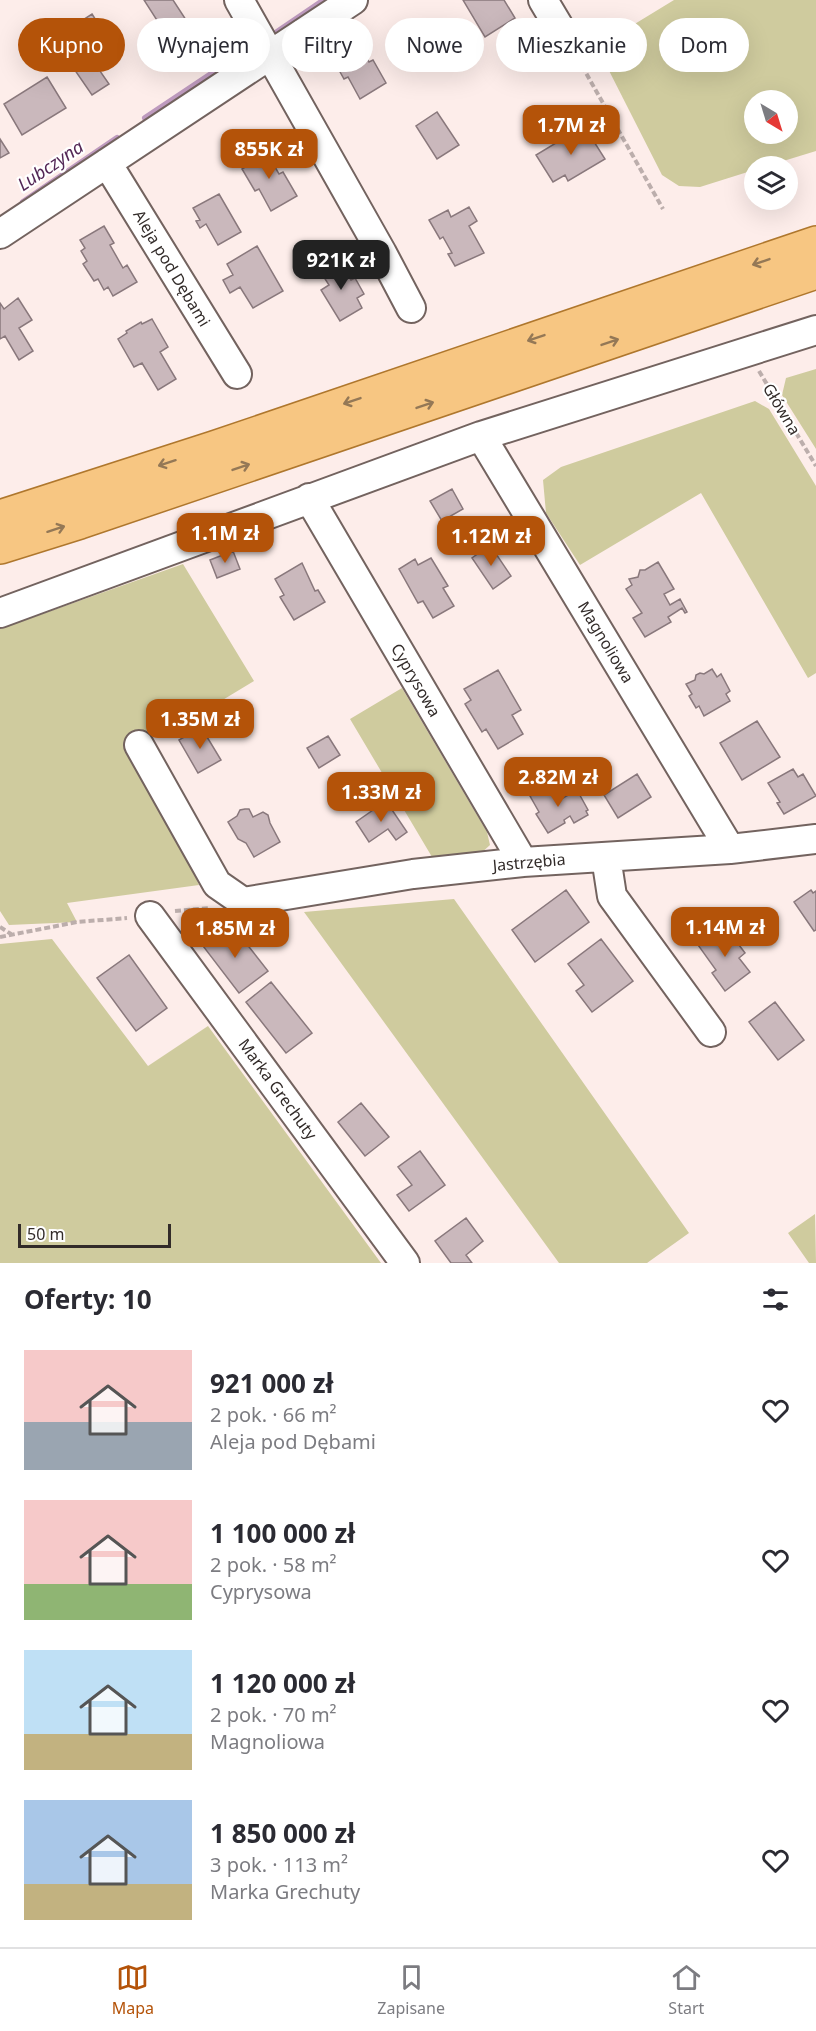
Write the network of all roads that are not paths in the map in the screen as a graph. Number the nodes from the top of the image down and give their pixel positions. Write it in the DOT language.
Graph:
graph roads {
  1 [pos="239,0"];
  2 [pos="353,0"];
  3 [pos="543,0"];
  4 [pos="249,18"];
  5 [pos="554,18"];
  6 [pos="270,53"];
  7 [pos="270,57"];
  8 [pos="241,72"];
  9 [pos="107,163"];
  10 [pos="0,234"];
  11 [pos="816,243"];
  12 [pos="816,272"];
  13 [pos="411,308"];
  14 [pos="816,330"];
  15 [pos="237,374"];
  16 [pos="481,436"];
  17 [pos="309,498"];
  18 [pos="0,517"];
  19 [pos="0,547"];
  20 [pos="0,613"];
  21 [pos="139,745"];
  22 [pos="816,839"];
  23 [pos="730,849"];
  24 [pos="606,857"];
  25 [pos="524,862"];
  26 [pos="150,916"];
  27 [pos="711,1032"];
  28 [pos="405,1263"];
  1 -- 4 [label="street"];
  2 -- 6 [label="street"];
  3 -- 5 [label="street"];
  7 -- 13 [label="street"];
  8 -- 9 [label="street"];
  9 -- 10 [label="street"];
  9 -- 15 [label="street, Aleja pod Dębami"];
  11 -- 18 [label="main road, one-way"];
  19 -- 12 [label="main road, one-way"];
  14 -- 16 [label="street"];
  16 -- 17 [label="street"];
  16 -- 23 [label="street, Magnoliowa"];
  17 -- 20 [label="street"];
  17 -- 25 [label="street, Cyprysowa"];
  21 -- 25 [label="street, Jastrzębia"];
  22 -- 23 [label="street, Jastrzębia"];
  23 -- 24 [label="street, Jastrzębia"];
  24 -- 25 [label="street, Jastrzębia"];
  24 -- 27 [label="street"];
  26 -- 28 [label="street, Marka Grechuty"];
}
